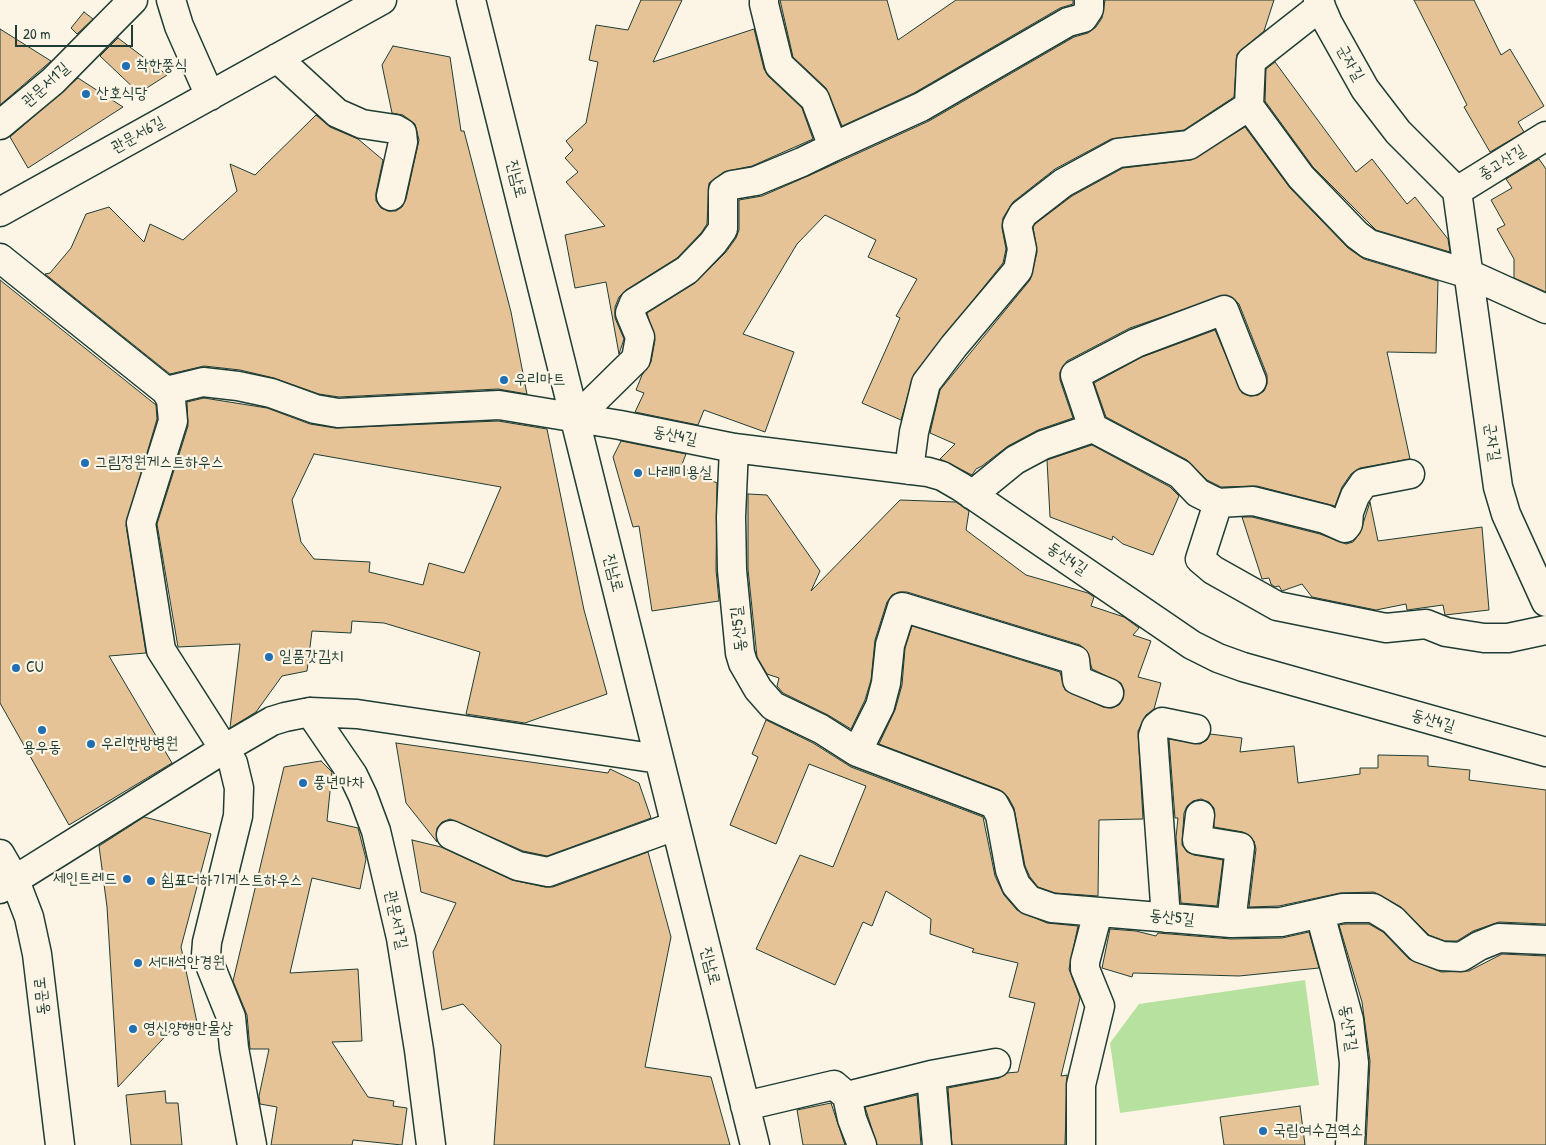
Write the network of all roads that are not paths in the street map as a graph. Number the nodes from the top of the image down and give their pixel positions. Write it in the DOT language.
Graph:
graph roads {
  1 [pos="133,0"];
  2 [pos="171,0"];
  3 [pos="382,0"];
  4 [pos="471,0"];
  5 [pos="764,0"];
  6 [pos="1089,0"];
  7 [pos="1319,3"];
  8 [pos="277,58"];
  9 [pos="210,96"];
  10 [pos="1249,106"];
  11 [pos="0,125"];
  12 [pos="1546,136"];
  13 [pos="833,147"];
  14 [pos="1457,191"];
  15 [pos="391,196"];
  16 [pos="0,212"];
  17 [pos="0,258"];
  18 [pos="1469,274"];
  19 [pos="1546,308"];
  20 [pos="1252,381"];
  21 [pos="166,391"];
  22 [pos="575,419"];
  23 [pos="1093,428"];
  24 [pos="734,448"];
  25 [pos="909,470"];
  26 [pos="1410,474"];
  27 [pos="972,495"];
  28 [pos="1218,503"];
  29 [pos="1546,602"];
  30 [pos="1546,630"];
  31 [pos="1109,693"];
  32 [pos="310,712"];
  33 [pos="1196,729"];
  34 [pos="224,749"];
  35 [pos="856,752"];
  36 [pos="1546,752"];
  37 [pos="659,759"];
  38 [pos="1200,815"];
  39 [pos="675,826"];
  40 [pos="451,835"];
  41 [pos="0,854"];
  42 [pos="7,884"];
  43 [pos="1098,912"];
  44 [pos="1320,914"];
  45 [pos="1166,918"];
  46 [pos="1231,923"];
  47 [pos="1546,940"];
  48 [pos="996,1064"];
  49 [pos="931,1075"];
  50 [pos="847,1096"];
  51 [pos="745,1106"];
  52 [pos="60,1145"];
  53 [pos="252,1145"];
  54 [pos="431,1145"];
  55 [pos="755,1145"];
  56 [pos="862,1145"];
  57 [pos="937,1145"];
  58 [pos="1081,1145"];
  59 [pos="1350,1145"];
  1 -- 11 [label="street, 관문서1길"];
  2 -- 9 [label="street"];
  3 -- 8 [label="street, 관문서6길"];
  4 -- 22 [label="street, 진남로"];
  5 -- 13 [label="street"];
  6 -- 13 [label="street"];
  7 -- 10 [label="street"];
  7 -- 14 [label="street, 군자길"];
  8 -- 9 [label="street, 관문서6길"];
  8 -- 15 [label="street"];
  9 -- 16 [label="street, 관문서6길"];
  10 -- 18 [label="street"];
  10 -- 25 [label="street"];
  12 -- 14 [label="street, 종고산길"];
  13 -- 22 [label="street"];
  14 -- 18 [label="street, 군자길"];
  17 -- 21 [label="street"];
  18 -- 19 [label="street"];
  18 -- 29 [label="street, 군자길"];
  20 -- 23 [label="street"];
  21 -- 22 [label="street, 동산4길"];
  21 -- 34 [label="street"];
  22 -- 24 [label="street, 동산4길"];
  22 -- 37 [label="street, 진남로"];
  23 -- 27 [label="street"];
  23 -- 28 [label="street"];
  24 -- 25 [label="street, 동산4길"];
  24 -- 35 [label="street, 동산5길"];
  25 -- 27 [label="street, 동산4길"];
  26 -- 28 [label="street"];
  27 -- 36 [label="street, 동산4길"];
  28 -- 30 [label="street"];
  31 -- 35 [label="street"];
  32 -- 34 [label="street"];
  32 -- 37 [label="street"];
  32 -- 54 [label="street, 관문서7길"];
  33 -- 45 [label="street"];
  34 -- 42 [label="street"];
  34 -- 53 [label="street"];
  35 -- 43 [label="street, 동산5길"];
  37 -- 39 [label="street, 진남로"];
  38 -- 46 [label="street"];
  39 -- 40 [label="street"];
  39 -- 51 [label="street, 진남로"];
  41 -- 42 [label="street, 동문로"];
  42 -- 52 [label="street, 동문로"];
  43 -- 45 [label="street, 동산5길"];
  43 -- 58 [label="street"];
  44 -- 46 [label="street, 동산5길"];
  44 -- 47 [label="street, 동산5길"];
  44 -- 59 [label="street, 동산7길"];
  45 -- 46 [label="street, 동산5길"];
  48 -- 49 [label="street"];
  49 -- 50 [label="street"];
  49 -- 57 [label="street"];
  50 -- 51 [label="street"];
  50 -- 56 [label="street"];
  51 -- 55 [label="street, 진남로"];
}
